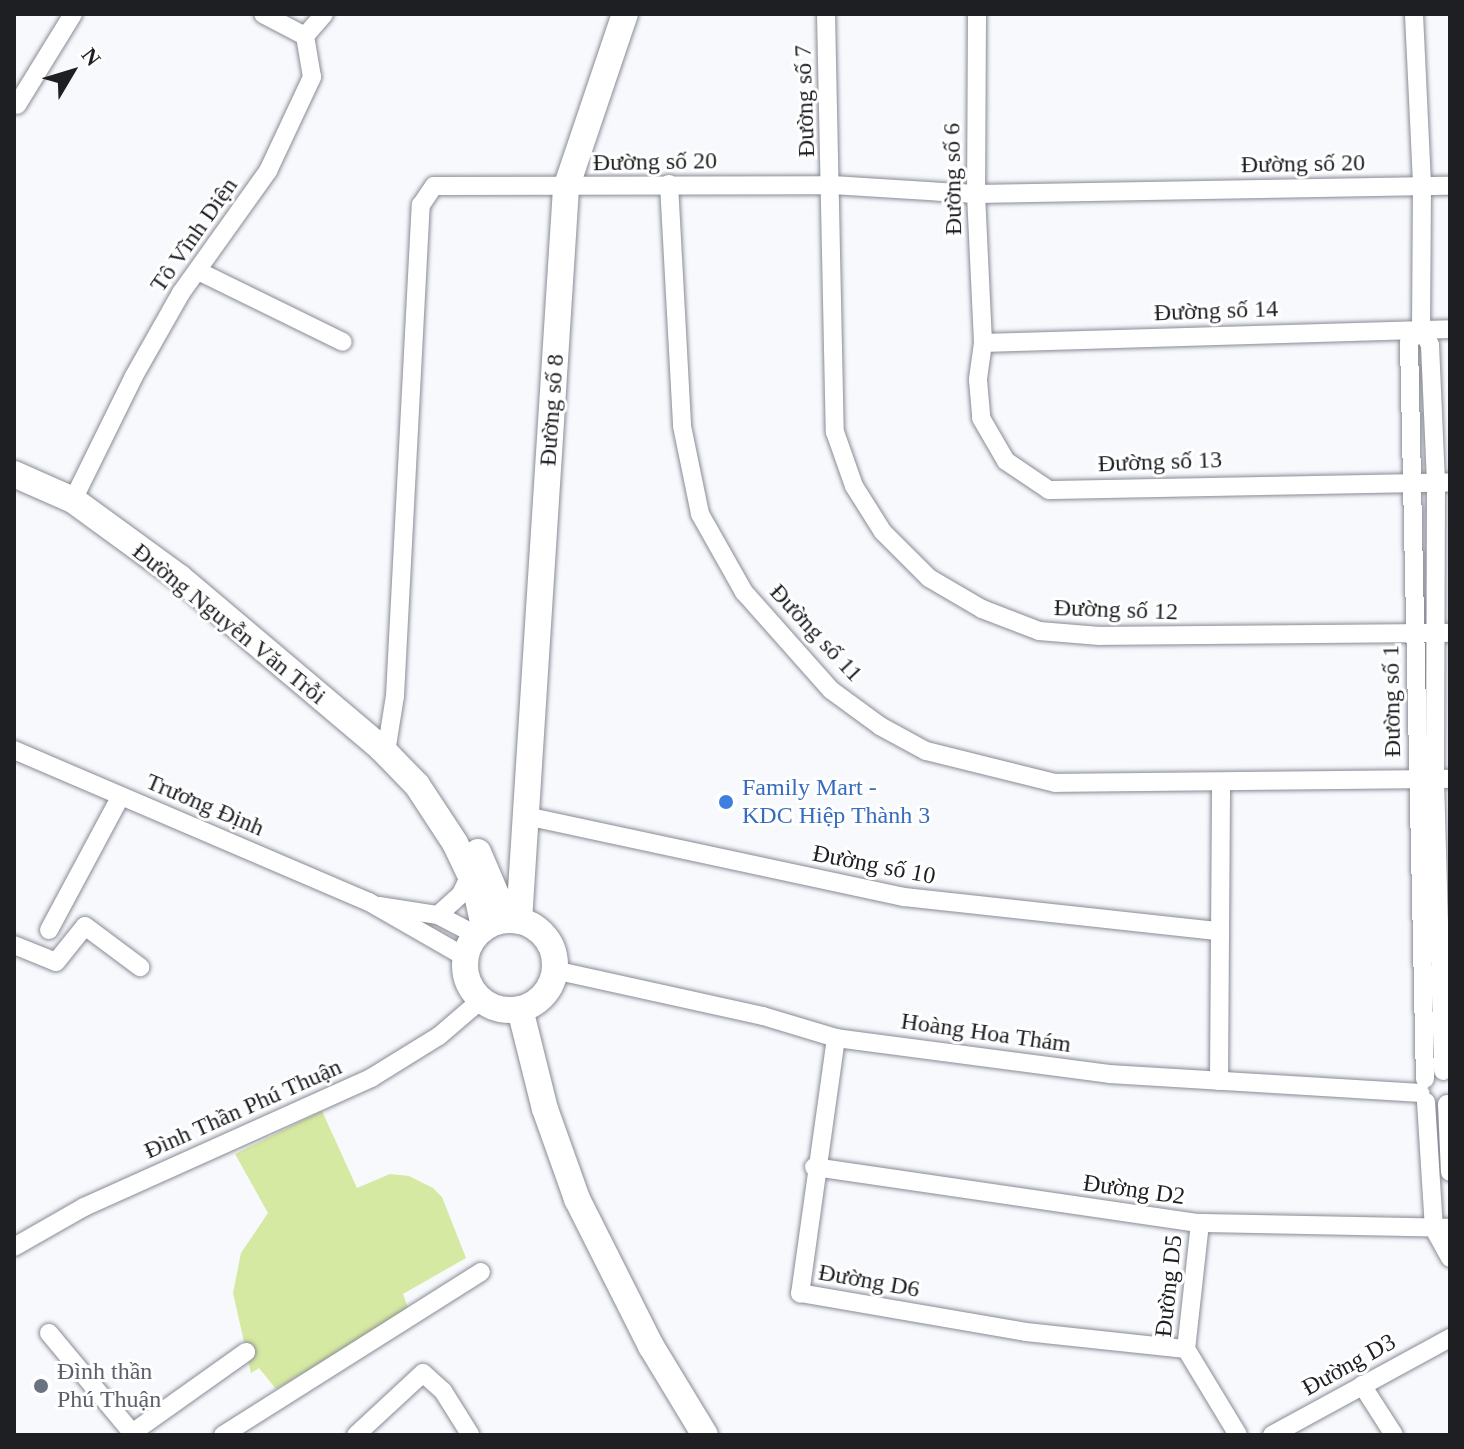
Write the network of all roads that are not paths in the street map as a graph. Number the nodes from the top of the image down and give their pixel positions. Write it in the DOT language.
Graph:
graph roads {
  1 [pos="73,14"];
  2 [pos="263,14"];
  3 [pos="324,14"];
  4 [pos="625,14"];
  5 [pos="826,14"];
  6 [pos="977,14"];
  7 [pos="1414,14"];
  8 [pos="305,36"];
  9 [pos="17,105"];
  10 [pos="669,184"];
  11 [pos="832,185"];
  12 [pos="1422,186"];
  13 [pos="1450,186"];
  14 [pos="566,188"];
  15 [pos="976,194"];
  16 [pos="198,271"];
  17 [pos="1421,328"];
  18 [pos="1450,329"];
  19 [pos="343,342"];
  20 [pos="983,343"];
  21 [pos="14,474"];
  22 [pos="1443,482"];
  23 [pos="1414,483"];
  24 [pos="73,500"];
  25 [pos="1443,634"];
  26 [pos="1415,635"];
  27 [pos="14,750"];
  28 [pos="386,752"];
  29 [pos="1434,780"];
  30 [pos="1221,785"];
  31 [pos="121,796"];
  32 [pos="427,799"];
  33 [pos="526,816"];
  34 [pos="475,846"];
  35 [pos="525,846"];
  36 [pos="470,875"];
  37 [pos="376,905"];
  38 [pos="438,915"];
  39 [pos="1445,928"];
  40 [pos="49,930"];
  41 [pos="1219,931"];
  42 [pos="490,932"];
  43 [pos="14,945"];
  44 [pos="140,967"];
  45 [pos="554,970"];
  46 [pos="481,1000"];
  47 [pos="520,1009"];
  48 [pos="836,1038"];
  49 [pos="1446,1072"];
  50 [pos="1219,1081"];
  51 [pos="1424,1091"];
  52 [pos="1448,1103"];
  53 [pos="814,1167"];
  54 [pos="1450,1172"];
  55 [pos="1200,1223"];
  56 [pos="1442,1228"];
  57 [pos="14,1247"];
  58 [pos="1450,1258"];
  59 [pos="481,1272"];
  60 [pos="49,1333"];
  61 [pos="1450,1338"];
  62 [pos="1186,1349"];
  63 [pos="246,1352"];
  64 [pos="1362,1385"];
  65 [pos="133,1434"];
  66 [pos="470,1434"];
  67 [pos="223,1435"];
  68 [pos="356,1435"];
  69 [pos="705,1435"];
  70 [pos="1238,1435"];
  71 [pos="1272,1435"];
  72 [pos="1394,1435"];
  1 -- 9 [label="street"];
  2 -- 8 [label="street"];
  3 -- 8 [label="street"];
  4 -- 14 [label="street, Đường số 8"];
  5 -- 11 [label="street, Đường số 7"];
  6 -- 15 [label="street, Đường số 6"];
  7 -- 12 [label="street, Đường số 1"];
  8 -- 16 [label="street, Tô Vĩnh Diện"];
  10 -- 11 [label="street, Đường số 20"];
  10 -- 14 [label="street, Đường số 20"];
  10 -- 30 [label="street, Đường số 11"];
  11 -- 15 [label="street, Đường số 20"];
  11 -- 26 [label="street, Đường số 12"];
  12 -- 13 [label="street, Đường số 20"];
  12 -- 15 [label="street, Đường số 20"];
  12 -- 17 [label="street, Đường số 1"];
  14 -- 28 [label="street, Đường số 20"];
  14 -- 33 [label="street, Đường số 8"];
  15 -- 20 [label="street, Đường số 6"];
  16 -- 19 [label="street"];
  16 -- 24 [label="street, Tô Vĩnh Diện"];
  17 -- 18 [label="street, Đường số 14"];
  17 -- 20 [label="street, Đường số 14"];
  17 -- 22 [label="street, Đường số 1"];
  17 -- 23 [label="street, Đường số 1"];
  20 -- 23 [label="street, Đường số 13"];
  21 -- 24 [label="street, Đường Nguyễn Văn Trỗi"];
  22 -- 23 [label="street, Đường số 13"];
  22 -- 25 [label="street, Đường số 1"];
  23 -- 26 [label="street, Đường số 1"];
  24 -- 28 [label="street, Đường Nguyễn Văn Trỗi"];
  25 -- 26 [label="street, Đường số 12"];
  25 -- 29 [label="street, Đường số 1"];
  26 -- 29 [label="street, Đường số 1"];
  27 -- 31 [label="street, Trương Định"];
  28 -- 32 [label="street, Đường Nguyễn Văn Trỗi"];
  29 -- 30 [label="street, Đường số 11"];
  29 -- 39 [label="street, Đường số 1"];
  29 -- 51 [label="street, Đường số 1"];
  30 -- 41 [label="street"];
  31 -- 37 [label="street, Trương Định"];
  31 -- 40 [label="street"];
  32 -- 34 [label="street, Đường Nguyễn Văn Trỗi"];
  32 -- 36 [label="street, Đường Nguyễn Văn Trỗi"];
  33 -- 35 [label="street, Đường số 8"];
  33 -- 41 [label="street, Đường số 10"];
  34 -- 35 [label="street"];
  34 -- 42 [label="street, Đường Nguyễn Văn Trỗi"];
  35 -- 42 [label="street, Đường số 8"];
  36 -- 38 [label="street"];
  36 -- 42 [label="street, Đường Nguyễn Văn Trỗi"];
  37 -- 38 [label="street, Trương Định"];
  37 -- 42 [label="street, Trương Định"];
  38 -- 42 [label="street, Trương Định"];
  39 -- 49 [label="street, Đường số 1"];
  41 -- 50 [label="street"];
  42 -- 45 [label="street"];
  42 -- 46 [label="street"];
  43 -- 44 [label="street"];
  45 -- 47 [label="street"];
  45 -- 48 [label="street, Hoàng Hoa Thám"];
  46 -- 47 [label="street"];
  46 -- 57 [label="street, Đình Thần Phú Thuận"];
  47 -- 69 [label="street"];
  48 -- 50 [label="street, Hoàng Hoa Thám"];
  48 -- 53 [label="street, Đường D6"];
  49 -- 51 [label="street"];
  50 -- 51 [label="street, Hoàng Hoa Thám"];
  51 -- 52 [label="street, Hoàng Hoa Thám"];
  51 -- 56 [label="street, Đường số 1"];
  52 -- 54 [label="street"];
  53 -- 55 [label="street, Đường D2"];
  53 -- 62 [label="street, Đường D6"];
  55 -- 56 [label="street, Đường D2"];
  55 -- 62 [label="street, Đường D5"];
  56 -- 58 [label="street"];
  59 -- 67 [label="street"];
  60 -- 65 [label="street"];
  61 -- 64 [label="street, Đường D3"];
  62 -- 70 [label="street, Đường D5"];
  63 -- 65 [label="street"];
  64 -- 71 [label="street, Đường D3"];
  64 -- 72 [label="street"];
  66 -- 68 [label="street"];
}
